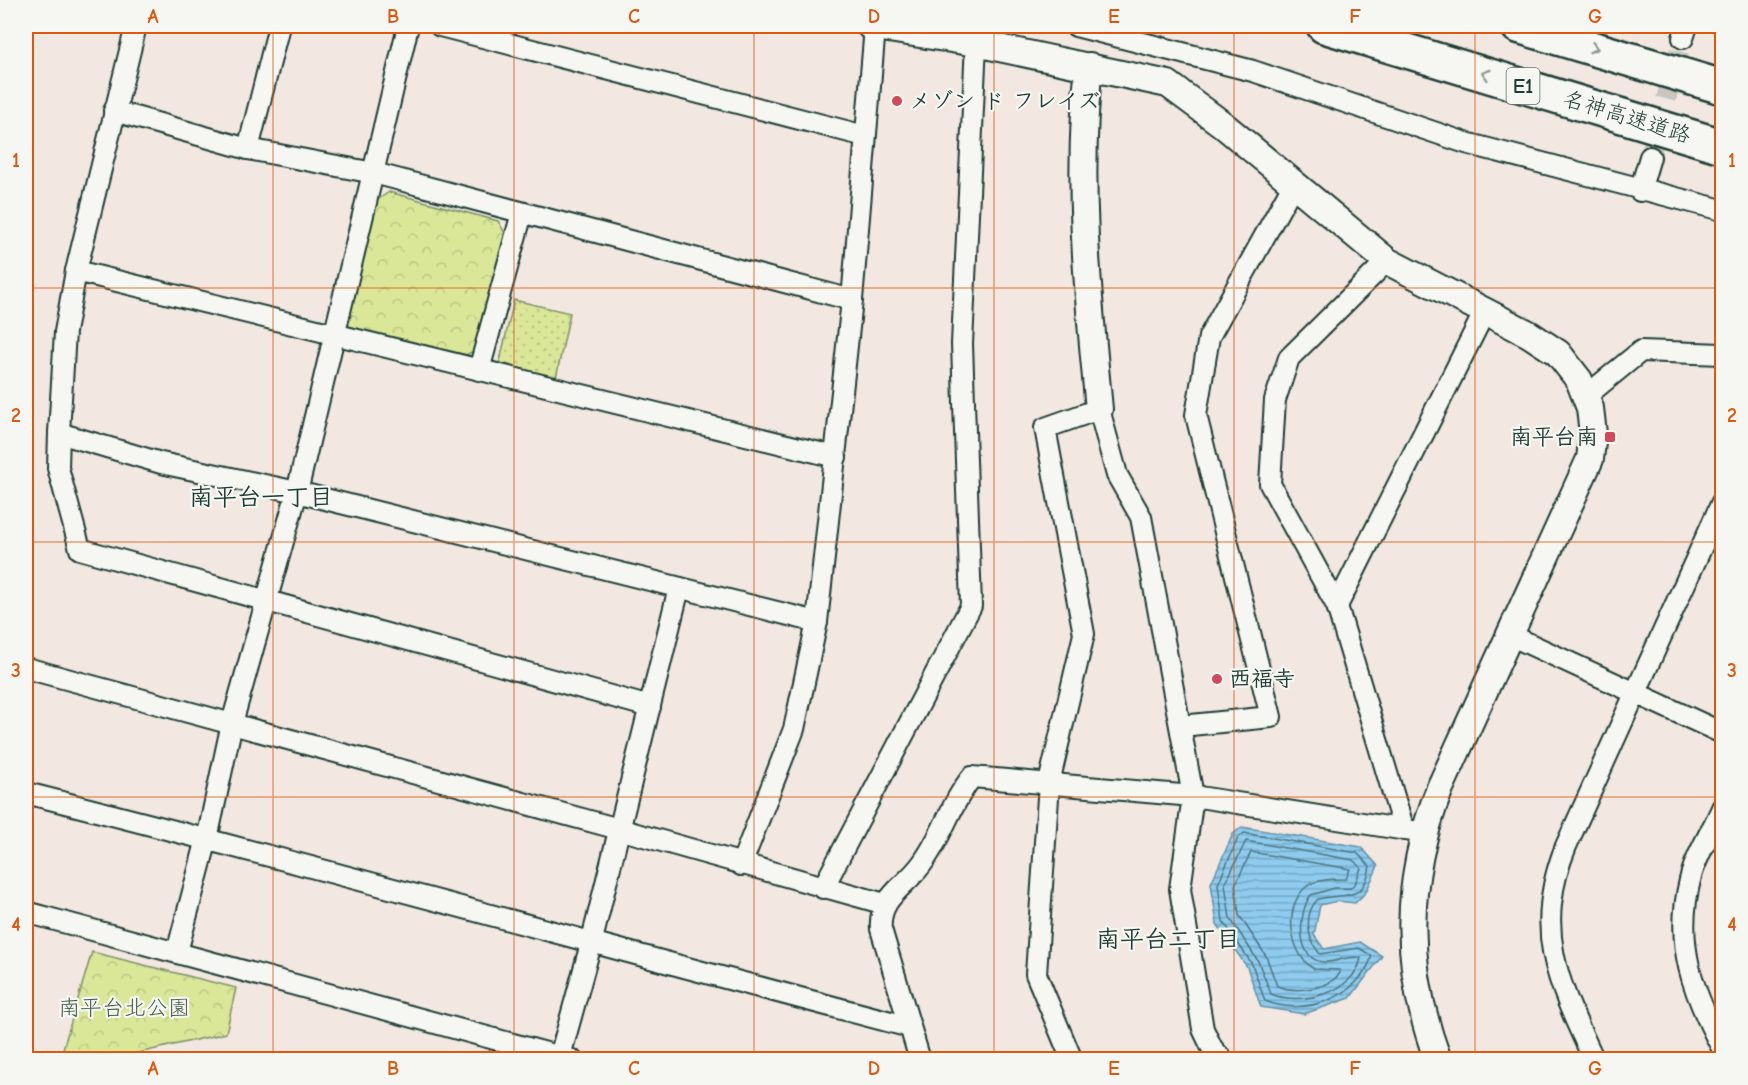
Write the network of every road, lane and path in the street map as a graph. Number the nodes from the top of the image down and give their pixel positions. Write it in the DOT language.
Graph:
graph roads {
  1 [pos="136,26"];
  2 [pos="279,26"];
  3 [pos="408,26"];
  4 [pos="440,26"];
  5 [pos="874,26"];
  6 [pos="1076,26"];
  7 [pos="1324,26"];
  8 [pos="1518,26"];
  9 [pos="976,43"];
  10 [pos="1089,66"];
  11 [pos="1722,87"];
  12 [pos="114,111"];
  13 [pos="865,136"];
  14 [pos="1722,146"];
  15 [pos="248,149"];
  16 [pos="1650,156"];
  17 [pos="374,173"];
  18 [pos="1294,183"];
  19 [pos="1640,190"];
  20 [pos="1722,210"];
  21 [pos="522,213"];
  22 [pos="1387,261"];
  23 [pos="76,271"];
  24 [pos="852,300"];
  25 [pos="1485,311"];
  26 [pos="333,333"];
  27 [pos="1722,354"];
  28 [pos="479,370"];
  29 [pos="1586,396"];
  30 [pos="1099,409"];
  31 [pos="59,433"];
  32 [pos="836,457"];
  33 [pos="297,492"];
  34 [pos="1722,502"];
  35 [pos="678,588"];
  36 [pos="267,600"];
  37 [pos="1337,606"];
  38 [pos="817,622"];
  39 [pos="1510,635"];
  40 [pos="26,668"];
  41 [pos="1635,693"];
  42 [pos="650,707"];
  43 [pos="232,723"];
  44 [pos="1181,726"];
  45 [pos="1722,733"];
  46 [pos="1049,783"];
  47 [pos="26,793"];
  48 [pos="1193,796"];
  49 [pos="1722,808"];
  50 [pos="619,829"];
  51 [pos="1415,832"];
  52 [pos="207,839"];
  53 [pos="741,865"];
  54 [pos="823,888"];
  55 [pos="885,904"];
  56 [pos="26,912"];
  57 [pos="591,944"];
  58 [pos="177,952"];
  59 [pos="910,1027"];
  60 [pos="1722,1048"];
  61 [pos="564,1058"];
  62 [pos="920,1059"];
  63 [pos="1072,1059"];
  64 [pos="1223,1059"];
  65 [pos="1438,1059"];
  66 [pos="1594,1059"];
  1 -- 12 [label="street"];
  2 -- 15 [label="street"];
  3 -- 17 [label="street"];
  4 -- 13 [label="street"];
  5 -- 9 [label="street"];
  5 -- 13 [label="street"];
  6 -- 19 [label="street"];
  14 -- 7 [label="highway, 名神高速道路 / E1, one-way"];
  8 -- 11 [label="highway, one-way"];
  9 -- 10 [label="street"];
  9 -- 54 [label="street"];
  10 -- 18 [label="street"];
  10 -- 30 [label="street"];
  12 -- 15 [label="street"];
  12 -- 23 [label="street"];
  13 -- 24 [label="street"];
  15 -- 17 [label="street"];
  16 -- 19 [label="street"];
  17 -- 21 [label="street"];
  17 -- 26 [label="street"];
  18 -- 22 [label="street"];
  18 -- 44 [label="street"];
  19 -- 20 [label="street"];
  21 -- 24 [label="street"];
  21 -- 28 [label="street"];
  22 -- 25 [label="street"];
  22 -- 37 [label="street"];
  23 -- 26 [label="street"];
  23 -- 31 [label="street"];
  24 -- 32 [label="street"];
  25 -- 29 [label="street"];
  25 -- 37 [label="street"];
  26 -- 28 [label="street"];
  26 -- 33 [label="street"];
  27 -- 29 [label="street"];
  28 -- 32 [label="street"];
  29 -- 39 [label="street"];
  30 -- 44 [label="street"];
  30 -- 46 [label="street"];
  31 -- 33 [label="street"];
  31 -- 36 [label="street"];
  32 -- 38 [label="street"];
  33 -- 35 [label="street"];
  33 -- 36 [label="street"];
  34 -- 41 [label="street"];
  35 -- 38 [label="street"];
  35 -- 42 [label="street"];
  36 -- 42 [label="street"];
  36 -- 43 [label="street"];
  37 -- 51 [label="street"];
  38 -- 53 [label="street"];
  39 -- 41 [label="street"];
  39 -- 51 [label="street"];
  40 -- 43 [label="street"];
  41 -- 45 [label="street"];
  41 -- 66 [label="street"];
  42 -- 50 [label="street"];
  43 -- 50 [label="street"];
  43 -- 52 [label="street"];
  44 -- 48 [label="street"];
  46 -- 48 [label="street"];
  46 -- 55 [label="street"];
  46 -- 63 [label="street"];
  47 -- 52 [label="street"];
  48 -- 51 [label="street"];
  48 -- 64 [label="street"];
  49 -- 60 [label="street"];
  50 -- 53 [label="street"];
  50 -- 57 [label="street"];
  51 -- 65 [label="street"];
  52 -- 57 [label="street"];
  52 -- 58 [label="street"];
  53 -- 54 [label="street"];
  54 -- 55 [label="street"];
  55 -- 59 [label="street"];
  56 -- 58 [label="street"];
  57 -- 59 [label="street"];
  57 -- 61 [label="street"];
  58 -- 61 [label="street"];
  59 -- 62 [label="street"];
}
